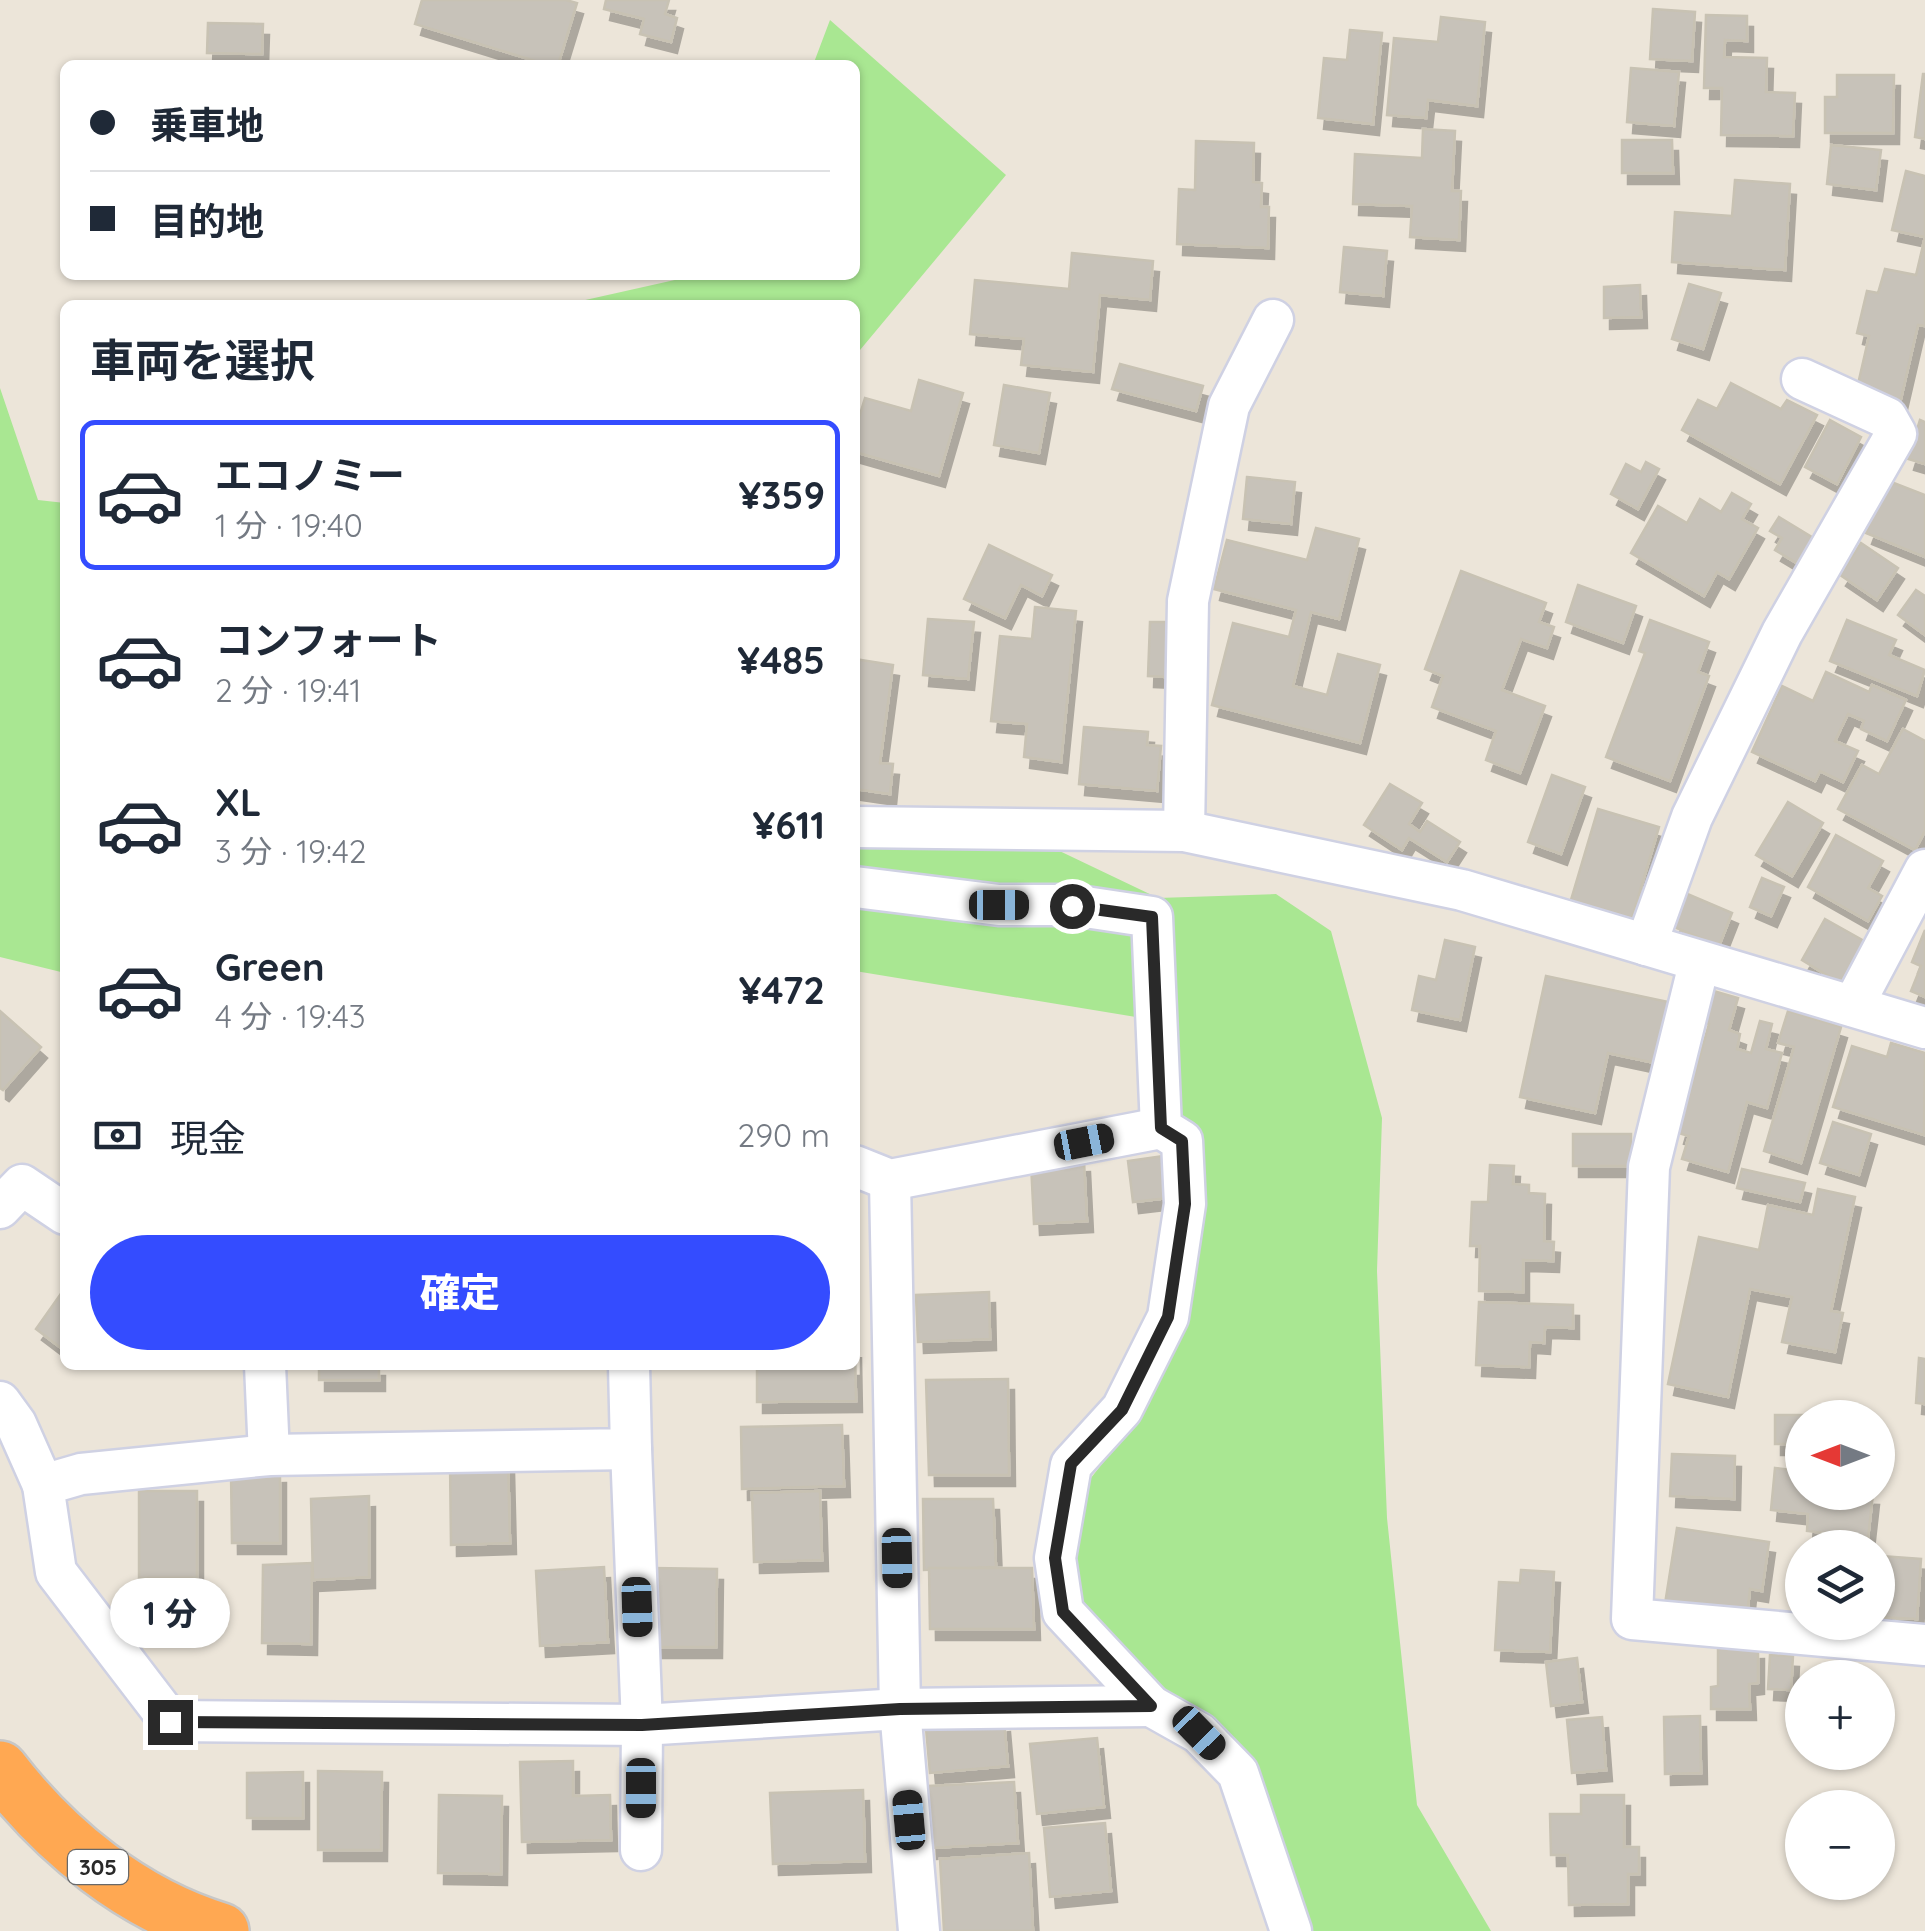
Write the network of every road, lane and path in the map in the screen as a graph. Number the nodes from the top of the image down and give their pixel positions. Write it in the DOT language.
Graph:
graph roads {
  1 [pos="1273,320"];
  2 [pos="1802,379"];
  3 [pos="860,826"];
  4 [pos="1184,831"];
  5 [pos="1925,870"];
  6 [pos="860,888"];
  7 [pos="1646,945"];
  8 [pos="1700,964"];
  9 [pos="1853,1006"];
  10 [pos="1925,1028"];
  11 [pos="1161,1128"];
  12 [pos="872,1173"];
  13 [pos="0,1208"];
  14 [pos="60,1211"];
  15 [pos="265,1370"];
  16 [pos="629,1370"];
  17 [pos="0,1402"];
  18 [pos="630,1450"];
  19 [pos="269,1455"];
  20 [pos="43,1486"];
  21 [pos="1925,1645"];
  22 [pos="1151,1706"];
  23 [pos="900,1709"];
  24 [pos="642,1725"];
  25 [pos="0,1769"];
  26 [pos="640,1850"];
  27 [pos="221,1931"];
  28 [pos="918,1931"];
  29 [pos="1290,1931"];
  1 -- 4 [label="street"];
  2 -- 7 [label="street"];
  3 -- 4 [label="street"];
  4 -- 7 [label="street"];
  5 -- 9 [label="street"];
  6 -- 11 [label="street"];
  7 -- 8 [label="street"];
  8 -- 9 [label="street"];
  8 -- 21 [label="street"];
  9 -- 10 [label="street"];
  11 -- 12 [label="street"];
  11 -- 22 [label="street"];
  12 -- 23 [label="street"];
  13 -- 14 [label="street"];
  15 -- 19 [label="street"];
  16 -- 18 [label="street"];
  17 -- 20 [label="street"];
  18 -- 19 [label="street"];
  18 -- 24 [label="street"];
  19 -- 20 [label="street"];
  20 -- 24 [label="street"];
  22 -- 23 [label="street"];
  22 -- 29 [label="street"];
  23 -- 24 [label="street"];
  23 -- 28 [label="street"];
  24 -- 26 [label="street"];
  25 -- 27 [label="highway, 305"];
}
